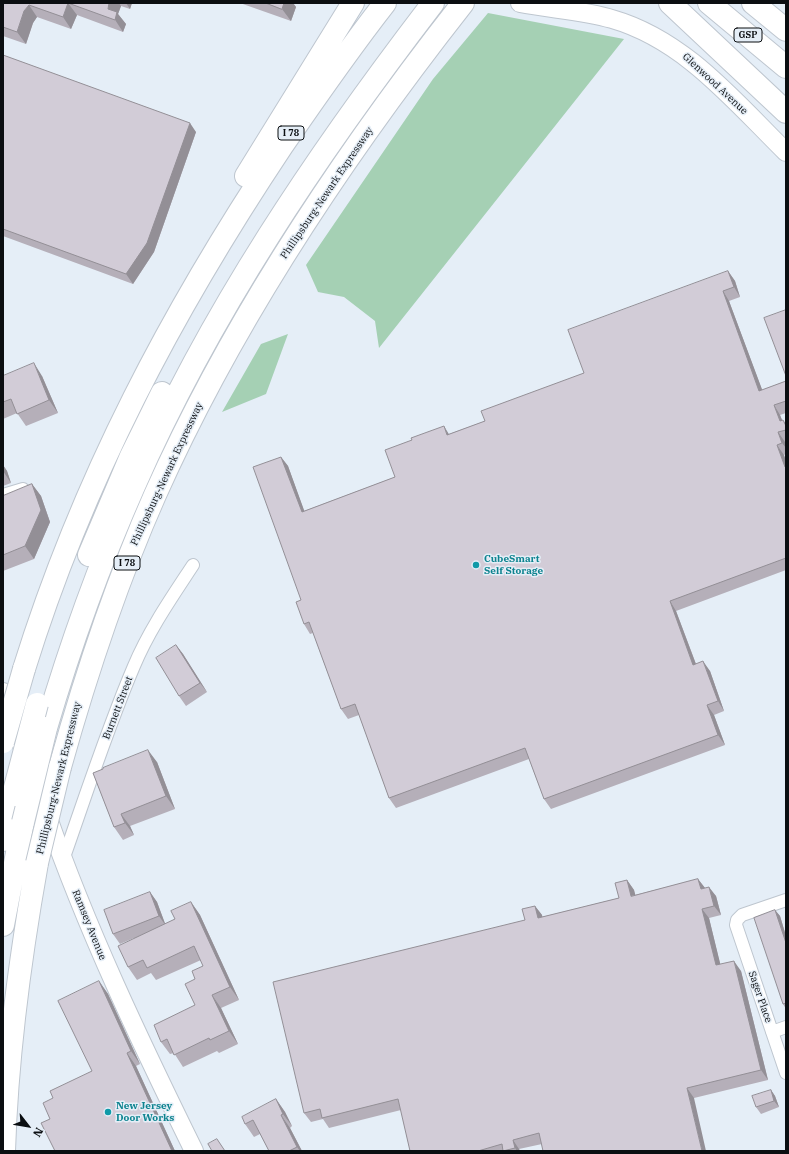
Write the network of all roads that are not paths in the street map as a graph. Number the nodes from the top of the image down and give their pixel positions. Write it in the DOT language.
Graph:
graph roads {
  1 [pos="353,3"];
  2 [pos="414,3"];
  3 [pos="433,3"];
  4 [pos="463,3"];
  5 [pos="520,3"];
  6 [pos="670,3"];
  7 [pos="709,3"];
  8 [pos="753,3"];
  9 [pos="382,6"];
  10 [pos="404,28"];
  11 [pos="786,30"];
  12 [pos="786,67"];
  13 [pos="786,112"];
  14 [pos="786,152"];
  15 [pos="209,260"];
  16 [pos="25,488"];
  17 [pos="3,496"];
  18 [pos="193,565"];
  19 [pos="3,692"];
  20 [pos="3,742"];
  21 [pos="3,840"];
  22 [pos="62,860"];
  23 [pos="786,900"];
  24 [pos="3,925"];
  25 [pos="786,1027"];
  26 [pos="772,1032"];
  27 [pos="786,1073"];
  28 [pos="4,1151"];
  29 [pos="194,1151"];
  1 -- 15 [label="highway"];
  2 -- 10 [label="highway, I 78"];
  3 -- 10 [label="highway, I 78"];
  4 -- 28 [label="highway, Phillipsburg-Newark Expressway / I 78, bridge"];
  5 -- 14 [label="street, Glenwood Avenue"];
  6 -- 13 [label="highway"];
  7 -- 12 [label="highway, GSP"];
  8 -- 11 [label="highway, GSP"];
  9 -- 15 [label="highway, I 78"];
  10 -- 21 [label="highway, I 78, bridge"];
  10 -- 24 [label="highway, I 78, bridge"];
  15 -- 20 [label="highway, I 78, bridge"];
  16 -- 17 [label="street"];
  18 -- 22 [label="street, Burnett Street"];
  19 -- 22 [label="street, Ramsey Avenue"];
  22 -- 29 [label="street, Ramsey Avenue"];
  23 -- 26 [label="street, Sager Place"];
  25 -- 26 [label="street"];
  26 -- 27 [label="street, Sager Place"];
}
